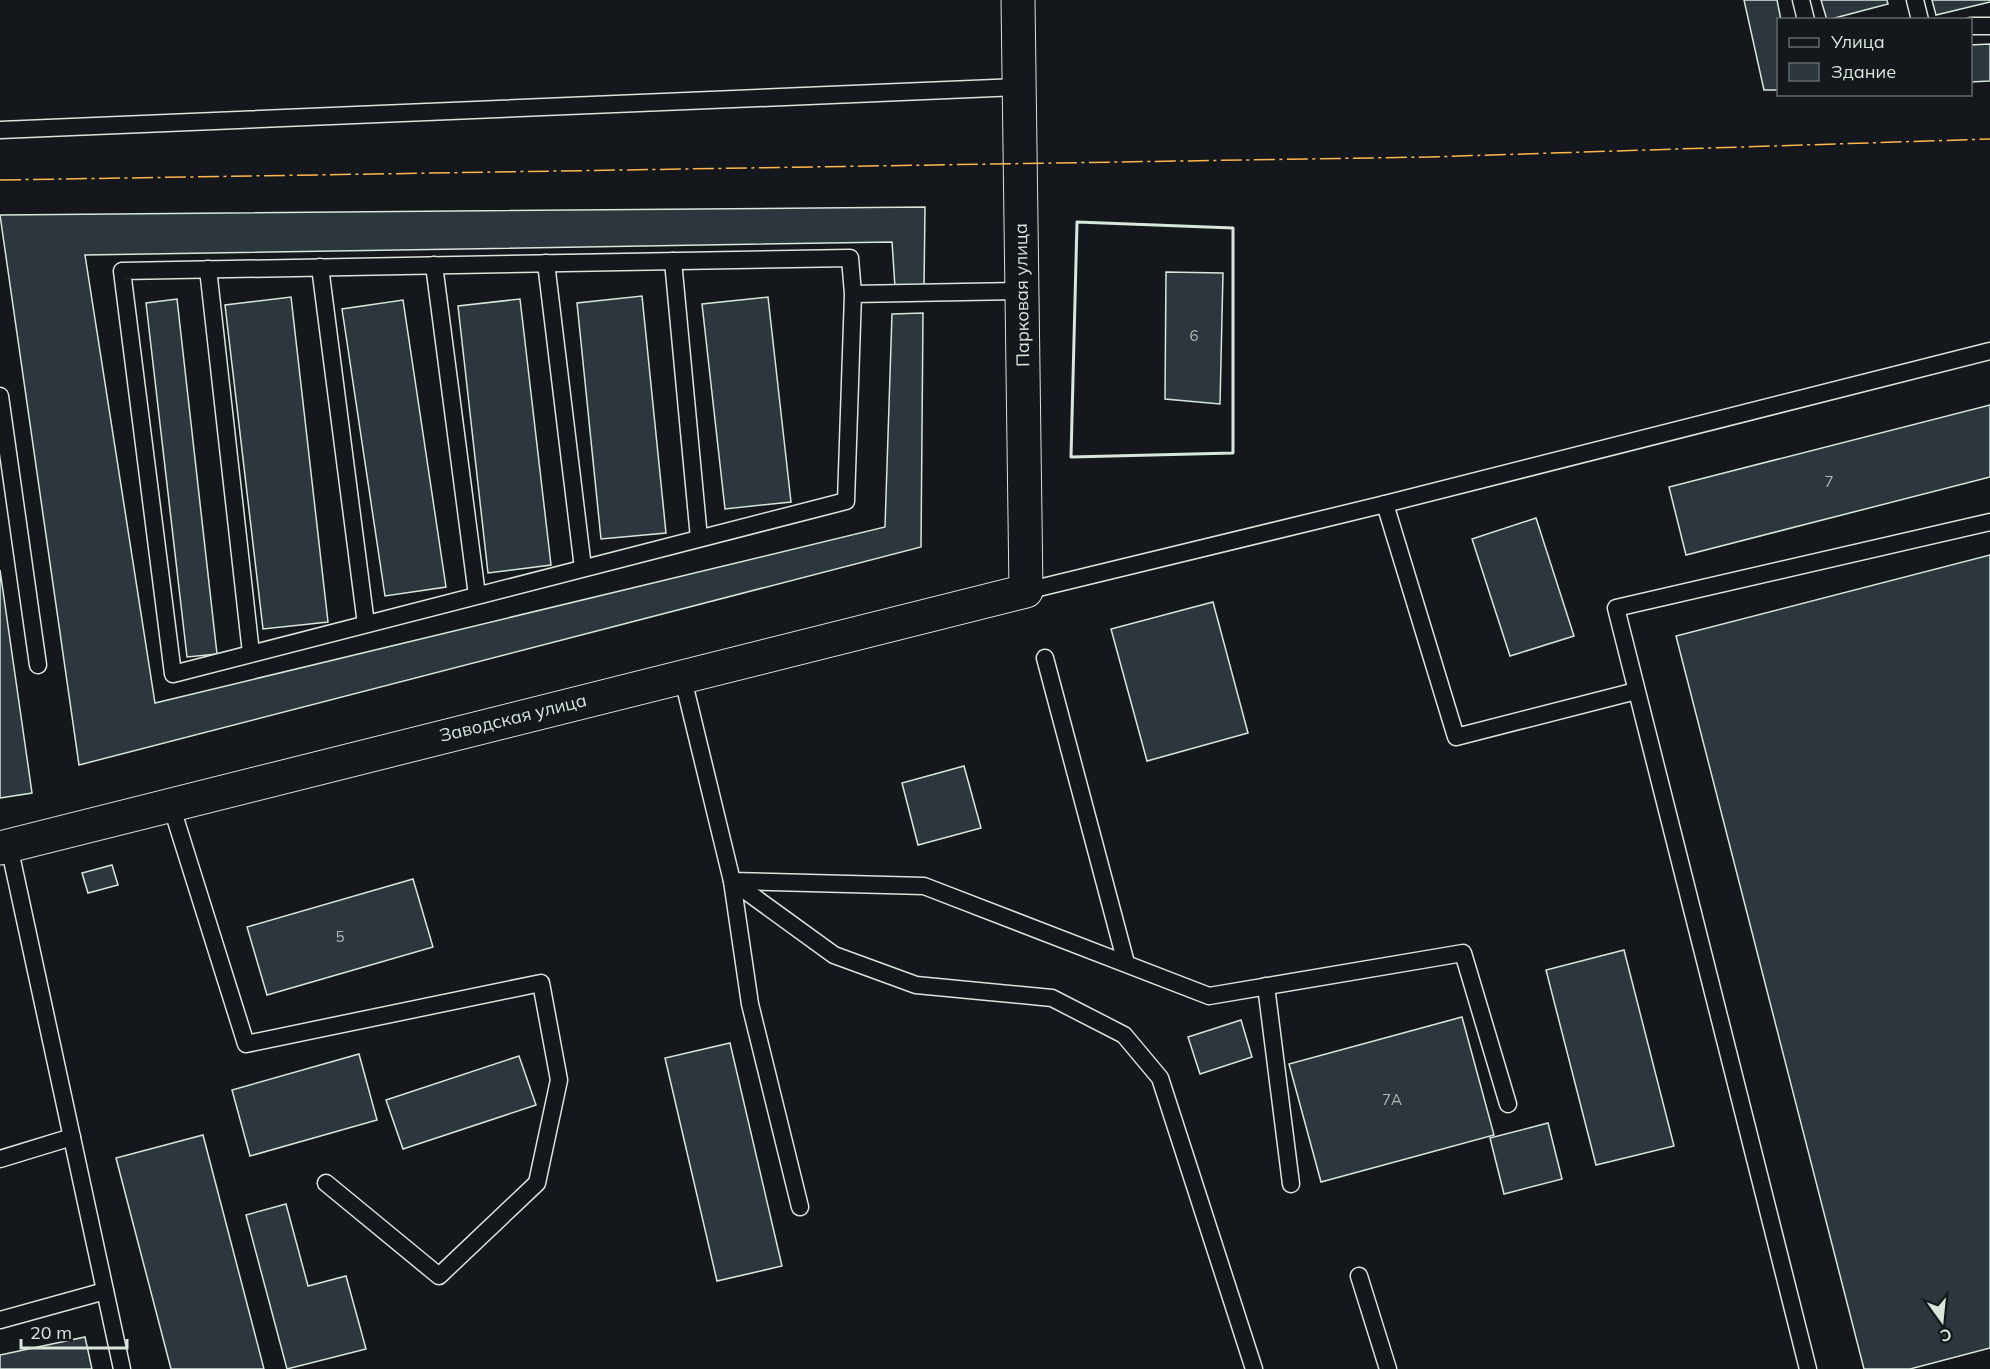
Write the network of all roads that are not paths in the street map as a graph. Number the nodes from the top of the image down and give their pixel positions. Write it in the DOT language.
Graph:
graph roads {
  1 [pos="1018,0"];
  2 [pos="1801,0"];
  3 [pos="1915,0"];
  4 [pos="1806,18"];
  5 [pos="1920,18"];
  6 [pos="1972,26"];
  7 [pos="1990,26"];
  8 [pos="1020,87"];
  9 [pos="0,130"];
  10 [pos="673,261"];
  11 [pos="546,263"];
  12 [pos="434,265"];
  13 [pos="320,267"];
  14 [pos="208,269"];
  15 [pos="1021,291"];
  16 [pos="853,294"];
  17 [pos="1990,351"];
  18 [pos="0,396"];
  19 [pos="1386,504"];
  20 [pos="1990,522"];
  21 [pos="699,538"];
  22 [pos="583,568"];
  23 [pos="1026,591"];
  24 [pos="477,595"];
  25 [pos="366,624"];
  26 [pos="251,653"];
  27 [pos="1045,658"];
  28 [pos="38,665"];
  29 [pos="682,675"];
  30 [pos="1636,691"];
  31 [pos="171,805"];
  32 [pos="4,847"];
  33 [pos="732,881"];
  34 [pos="1126,963"];
  35 [pos="1266,986"];
  36 [pos="1508,1104"];
  37 [pos="72,1137"];
  38 [pos="0,1159"];
  39 [pos="326,1183"];
  40 [pos="1291,1184"];
  41 [pos="800,1207"];
  42 [pos="1359,1276"];
  43 [pos="105,1291"];
  44 [pos="0,1320"];
  45 [pos="122,1369"];
  46 [pos="1254,1369"];
  47 [pos="1388,1369"];
  48 [pos="1808,1369"];
  1 -- 8 [label="street, Парковая улица"];
  2 -- 4 [label="lane"];
  3 -- 5 [label="lane"];
  6 -- 7 [label="lane"];
  8 -- 9 [label="lane"];
  8 -- 15 [label="street, Парковая улица"];
  10 -- 11 [label="lane"];
  10 -- 16 [label="lane"];
  10 -- 21 [label="lane"];
  11 -- 12 [label="lane"];
  11 -- 22 [label="lane"];
  12 -- 13 [label="lane"];
  12 -- 24 [label="lane"];
  13 -- 14 [label="lane"];
  13 -- 25 [label="lane"];
  14 -- 26 [label="lane"];
  14 -- 26 [label="lane"];
  15 -- 16 [label="lane"];
  15 -- 23 [label="street, Парковая улица"];
  16 -- 21 [label="lane"];
  17 -- 19 [label="lane"];
  18 -- 28 [label="lane"];
  19 -- 23 [label="lane"];
  19 -- 30 [label="lane"];
  20 -- 30 [label="lane"];
  21 -- 22 [label="lane"];
  22 -- 24 [label="lane"];
  23 -- 29 [label="street, Заводская улица"];
  24 -- 25 [label="lane"];
  25 -- 26 [label="lane"];
  27 -- 34 [label="lane"];
  29 -- 31 [label="street, Заводская улица"];
  29 -- 33 [label="lane"];
  30 -- 48 [label="lane"];
  31 -- 32 [label="street, Заводская улица"];
  31 -- 39 [label="lane"];
  32 -- 37 [label="lane"];
  33 -- 34 [label="lane"];
  33 -- 41 [label="lane"];
  33 -- 46 [label="lane"];
  34 -- 35 [label="lane"];
  35 -- 36 [label="lane"];
  35 -- 40 [label="lane"];
  37 -- 38 [label="lane"];
  37 -- 43 [label="lane"];
  42 -- 47 [label="lane"];
  43 -- 44 [label="lane"];
  43 -- 45 [label="lane"];
}
